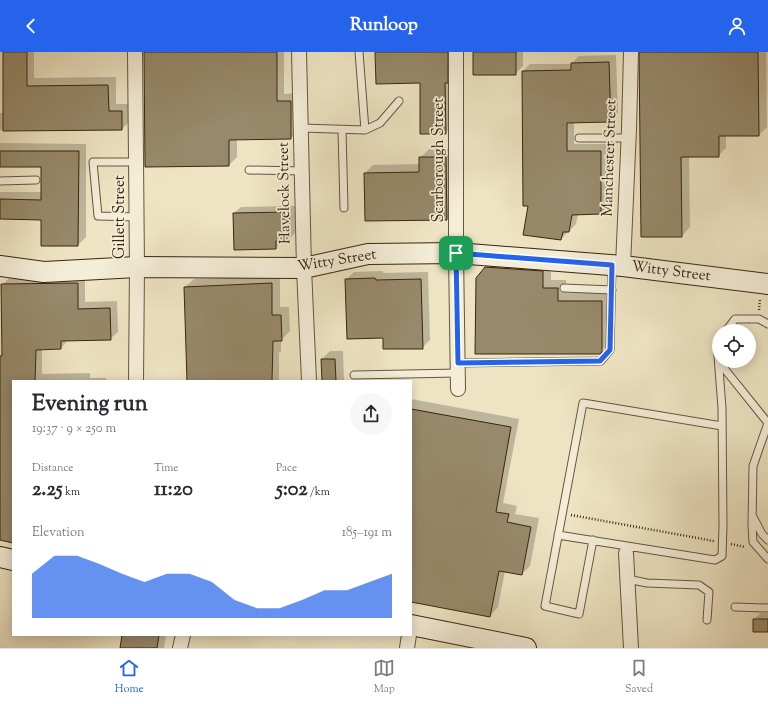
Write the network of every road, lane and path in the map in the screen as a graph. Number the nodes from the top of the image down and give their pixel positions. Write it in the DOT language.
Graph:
graph roads {
  1 [pos="135,52"];
  2 [pos="299,52"];
  3 [pos="359,52"];
  4 [pos="456,52"];
  5 [pos="631,52"];
  6 [pos="400,101"];
  7 [pos="301,128"];
  8 [pos="342,130"];
  9 [pos="365,130"];
  10 [pos="580,138"];
  11 [pos="628,138"];
  12 [pos="136,162"];
  13 [pos="249,170"];
  14 [pos="302,172"];
  15 [pos="36,180"];
  16 [pos="0,181"];
  17 [pos="344,208"];
  18 [pos="137,217"];
  19 [pos="456,253"];
  20 [pos="0,266"];
  21 [pos="618,266"];
  22 [pos="137,267"];
  23 [pos="304,268"];
  24 [pos="768,284"];
  25 [pos="564,288"];
  26 [pos="612,290"];
  27 [pos="731,324"];
  28 [pos="768,324"];
  29 [pos="458,368"];
  30 [pos="719,368"];
  31 [pos="725,368"];
  32 [pos="354,375"];
  33 [pos="136,380"];
  34 [pos="308,380"];
  35 [pos="458,389"];
  36 [pos="768,423"];
  37 [pos="722,426"];
  38 [pos="562,513"];
  39 [pos="752,515"];
  40 [pos="558,535"];
  41 [pos="593,540"];
  42 [pos="768,540"];
  43 [pos="722,542"];
  44 [pos="760,549"];
  45 [pos="626,550"];
  46 [pos="768,559"];
  47 [pos="626,579"];
  48 [pos="735,607"];
  49 [pos="768,608"];
  50 [pos="707,620"];
  51 [pos="412,626"];
  52 [pos="183,636"];
  53 [pos="409,636"];
  54 [pos="180,648"];
  55 [pos="407,648"];
  56 [pos="526,648"];
  57 [pos="631,648"];
  1 -- 12 [label="street, Gillett Street"];
  2 -- 7 [label="street, Havelock Street"];
  3 -- 9 [label="lane"];
  4 -- 19 [label="street, Scarborough Street"];
  5 -- 11 [label="street, Manchester Street"];
  6 -- 9 [label="lane"];
  7 -- 8 [label="lane"];
  7 -- 14 [label="street, Havelock Street"];
  8 -- 9 [label="lane"];
  8 -- 17 [label="lane"];
  10 -- 11 [label="lane"];
  11 -- 21 [label="street, Manchester Street"];
  12 -- 18 [label="street, Gillett Street"];
  12 -- 18 [label="lane"];
  13 -- 14 [label="lane"];
  14 -- 23 [label="street, Havelock Street"];
  15 -- 16 [label="lane"];
  18 -- 22 [label="street, Gillett Street"];
  19 -- 21 [label="street, Witty Street"];
  19 -- 23 [label="street, Witty Street"];
  19 -- 29 [label="street, Scarborough Street"];
  20 -- 22 [label="street, Witty Street"];
  21 -- 24 [label="street, Witty Street"];
  21 -- 26 [label="lane"];
  22 -- 23 [label="street, Witty Street"];
  22 -- 33 [label="street, Gillett Street"];
  23 -- 34 [label="street, Havelock Street"];
  25 -- 26 [label="lane"];
  26 -- 29 [label="lane"];
  27 -- 28 [label="lane"];
  29 -- 32 [label="lane"];
  29 -- 35 [label="street, Scarborough Street"];
  30 -- 37 [label="lane"];
  31 -- 36 [label="lane"];
  36 -- 39 [label="lane"];
  37 -- 38 [label="lane"];
  37 -- 43 [label="lane"];
  38 -- 40 [label="lane"];
  38 -- 43 [label="path"];
  39 -- 42 [label="lane"];
  39 -- 44 [label="lane"];
  40 -- 41 [label="lane"];
  40 -- 41 [label="lane"];
  41 -- 45 [label="lane"];
  43 -- 44 [label="path"];
  43 -- 45 [label="lane"];
  44 -- 46 [label="lane"];
  45 -- 47 [label="street"];
  47 -- 50 [label="lane"];
  47 -- 57 [label="street"];
  48 -- 49 [label="lane"];
  51 -- 56 [label="street"];
  52 -- 54 [label="street"];
  53 -- 55 [label="street"];
}
